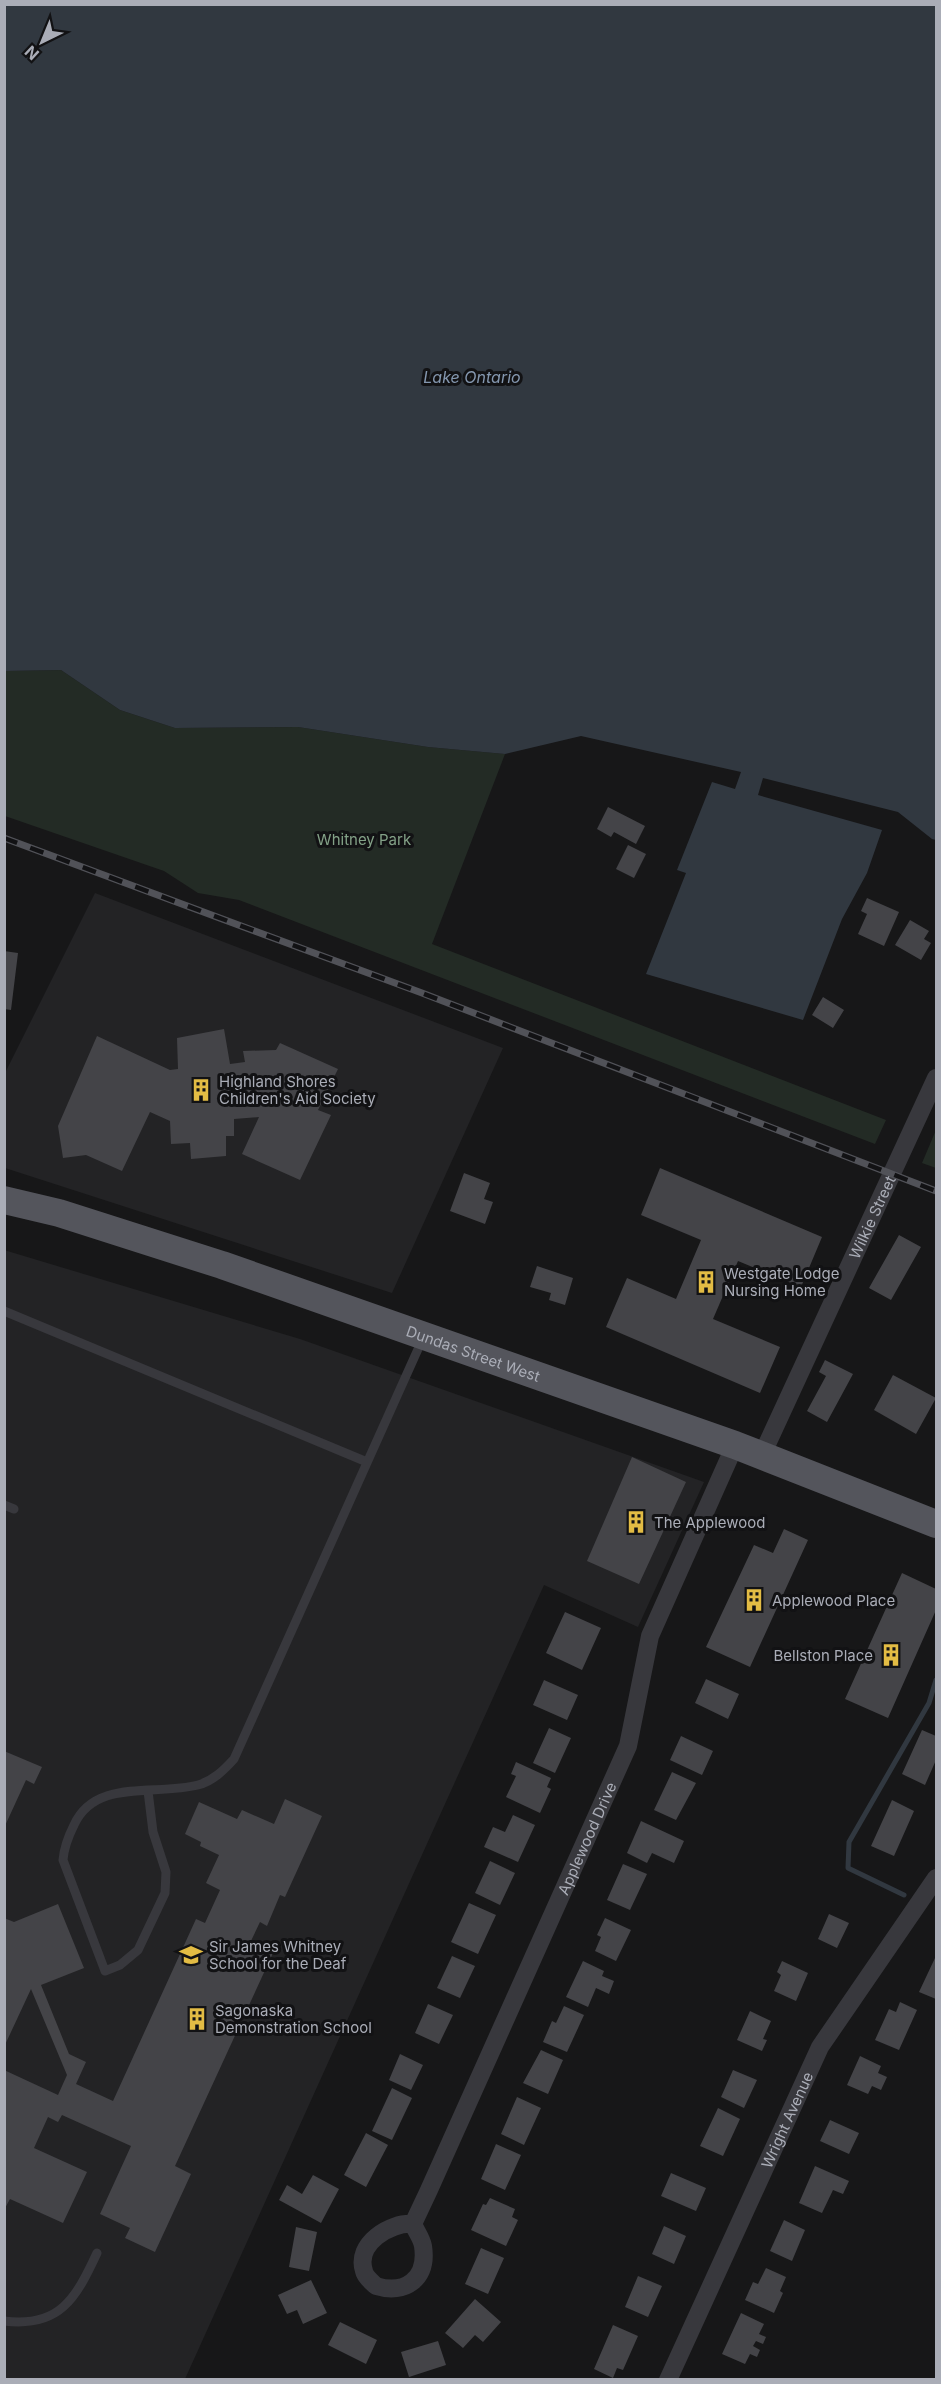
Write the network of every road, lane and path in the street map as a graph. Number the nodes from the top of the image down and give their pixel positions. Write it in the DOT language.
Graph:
graph roads {
  1 [pos="936,1078"];
  2 [pos="4,1200"];
  3 [pos="4,1311"];
  4 [pos="424,1336"];
  5 [pos="735,1445"];
  6 [pos="762,1455"];
  7 [pos="367,1462"];
  8 [pos="4,1505"];
  9 [pos="14,1509"];
  10 [pos="936,1524"];
  11 [pos="148,1791"];
  12 [pos="936,1878"];
  13 [pos="412,2224"];
  14 [pos="97,2253"];
  15 [pos="4,2321"];
  16 [pos="668,2379"];
  1 -- 6 [label="street, Wilkie Street"];
  2 -- 4 [label="main road, Dundas Street West"];
  3 -- 7 [label="lane"];
  4 -- 5 [label="main road, Dundas Street West"];
  4 -- 7 [label="lane"];
  5 -- 6 [label="main road, Dundas Street West"];
  5 -- 13 [label="street, Applewood Drive"];
  6 -- 10 [label="main road, Dundas Street West"];
  7 -- 11 [label="lane"];
  8 -- 9 [label="lane"];
  11 -- 11 [label="lane"];
  12 -- 16 [label="street, Wright Avenue"];
  14 -- 15 [label="lane"];
}
